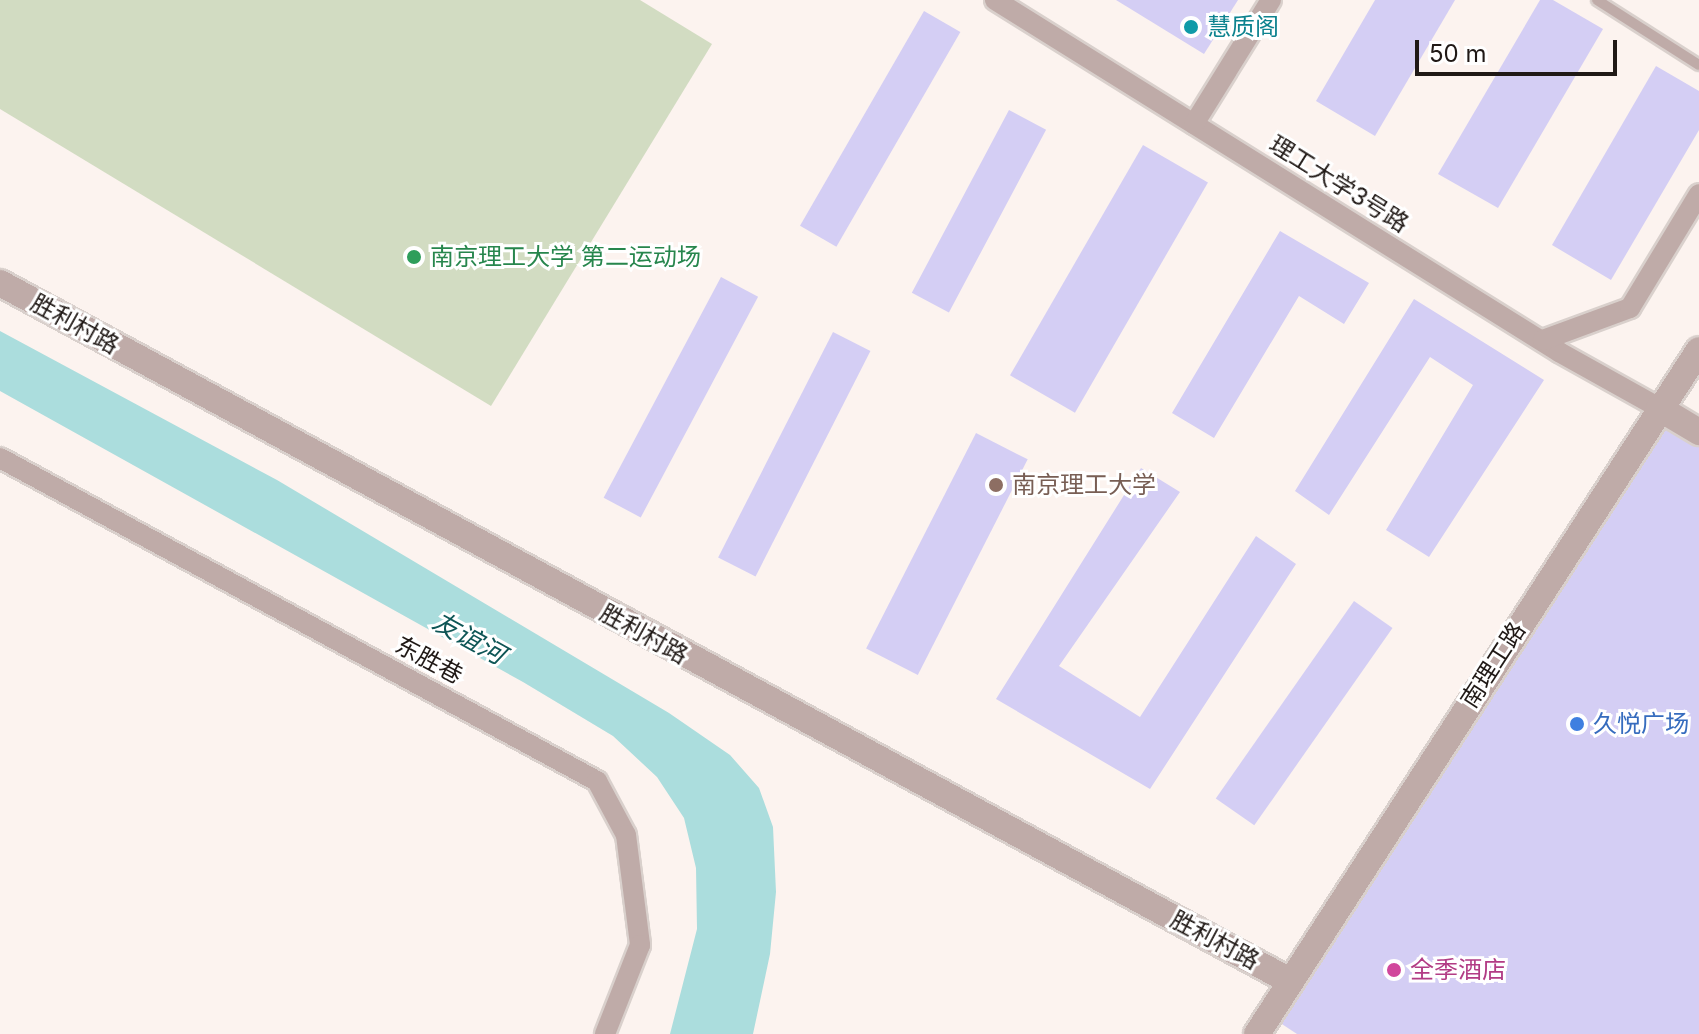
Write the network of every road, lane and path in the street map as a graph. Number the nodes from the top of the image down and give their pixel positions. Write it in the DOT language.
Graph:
graph roads {
  1 [pos="995,0"];
  2 [pos="1271,0"];
  3 [pos="1597,0"];
  4 [pos="1699,65"];
  5 [pos="1194,124"];
  6 [pos="1699,194"];
  7 [pos="0,283"];
  8 [pos="1543,340"];
  9 [pos="1699,350"];
  10 [pos="1659,408"];
  11 [pos="1699,432"];
  12 [pos="0,458"];
  13 [pos="1290,981"];
  14 [pos="605,1034"];
  15 [pos="1257,1034"];
  1 -- 5 [label="street, 理工大学3号路"];
  2 -- 5 [label="street"];
  3 -- 4 [label="lane"];
  5 -- 8 [label="street, 理工大学3号路"];
  6 -- 8 [label="street"];
  7 -- 13 [label="street, 胜利村路"];
  8 -- 10 [label="street, 理工大学3号路"];
  9 -- 10 [label="street, 南理工路"];
  10 -- 11 [label="street"];
  10 -- 13 [label="street, 南理工路"];
  12 -- 14 [label="street, 东胜巷"];
  13 -- 15 [label="street, 南理工路"];
}
